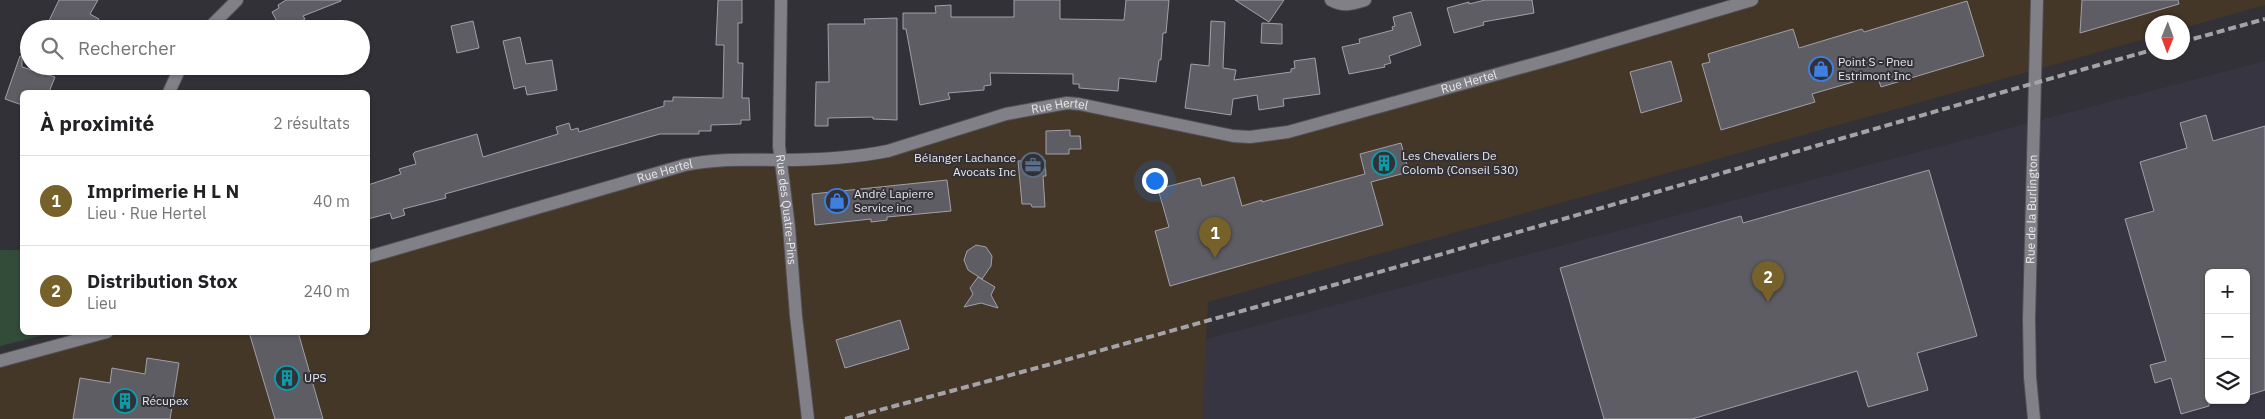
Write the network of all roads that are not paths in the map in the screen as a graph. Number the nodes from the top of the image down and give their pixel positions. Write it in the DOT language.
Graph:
graph roads {
  1 [pos="237,0"];
  2 [pos="781,0"];
  3 [pos="1331,0"];
  4 [pos="1365,0"];
  5 [pos="1752,0"];
  6 [pos="2037,0"];
  7 [pos="217,20"];
  8 [pos="177,75"];
  9 [pos="170,90"];
  10 [pos="780,160"];
  11 [pos="370,256"];
  12 [pos="96,335"];
  13 [pos="0,361"];
  14 [pos="808,419"];
  15 [pos="2034,419"];
  1 -- 7 [label="street"];
  2 -- 10 [label="street, Rue des Quatre-Pins"];
  3 -- 4 [label="street"];
  5 -- 10 [label="street, Rue Hertel"];
  6 -- 15 [label="street, Rue de la Burlington"];
  8 -- 9 [label="street"];
  10 -- 11 [label="street, Rue Hertel"];
  10 -- 14 [label="street, Rue des Quatre-Pins"];
  12 -- 13 [label="street"];
}
